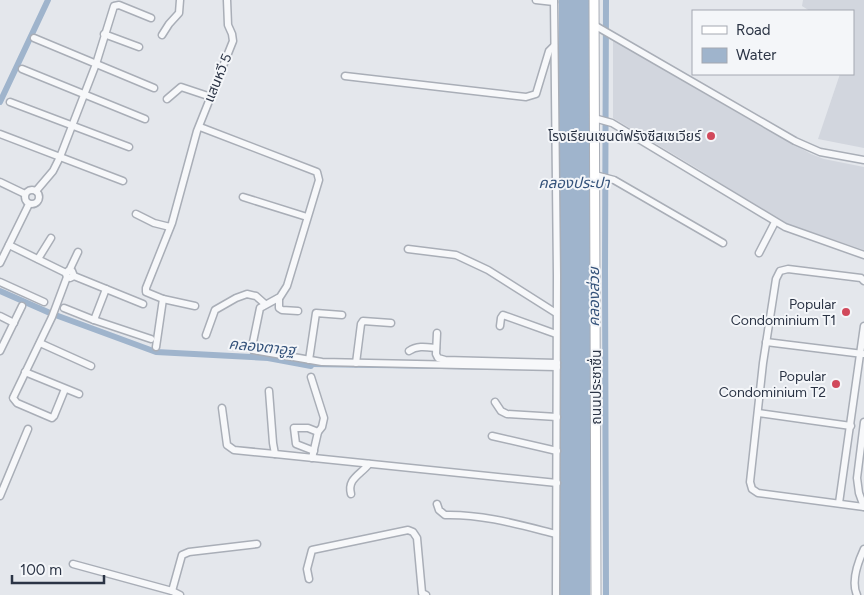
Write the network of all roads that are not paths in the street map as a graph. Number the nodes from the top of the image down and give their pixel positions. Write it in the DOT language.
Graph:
graph roads {
  1 [pos="180,0"];
  2 [pos="227,0"];
  3 [pos="536,0"];
  4 [pos="594,0"];
  5 [pos="554,1"];
  6 [pos="151,18"];
  7 [pos="594,25"];
  8 [pos="104,34"];
  9 [pos="162,35"];
  10 [pos="34,38"];
  11 [pos="554,46"];
  12 [pos="139,47"];
  13 [pos="96,64"];
  14 [pos="22,69"];
  15 [pos="345,76"];
  16 [pos="154,88"];
  17 [pos="84,94"];
  18 [pos="211,97"];
  19 [pos="167,98"];
  20 [pos="10,102"];
  21 [pos="145,119"];
  22 [pos="598,120"];
  23 [pos="72,125"];
  24 [pos="200,127"];
  25 [pos="0,134"];
  26 [pos="129,147"];
  27 [pos="60,157"];
  28 [pos="864,160"];
  29 [pos="599,177"];
  30 [pos="123,180"];
  31 [pos="0,182"];
  32 [pos="36,191"];
  33 [pos="25,194"];
  34 [pos="243,198"];
  35 [pos="29,204"];
  36 [pos="136,214"];
  37 [pos="307,217"];
  38 [pos="775,222"];
  39 [pos="170,227"];
  40 [pos="51,238"];
  41 [pos="724,243"];
  42 [pos="9,244"];
  43 [pos="408,249"];
  44 [pos="78,252"];
  45 [pos="759,253"];
  46 [pos="864,255"];
  47 [pos="38,259"];
  48 [pos="0,263"];
  49 [pos="69,274"];
  50 [pos="864,281"];
  51 [pos="0,282"];
  52 [pos="106,289"];
  53 [pos="278,298"];
  54 [pos="162,299"];
  55 [pos="44,302"];
  56 [pos="144,304"];
  57 [pos="266,304"];
  58 [pos="22,306"];
  59 [pos="195,306"];
  60 [pos="64,308"];
  61 [pos="298,311"];
  62 [pos="556,313"];
  63 [pos="342,315"];
  64 [pos="0,316"];
  65 [pos="94,320"];
  66 [pos="391,322"];
  67 [pos="14,323"];
  68 [pos="500,326"];
  69 [pos="864,326"];
  70 [pos="437,333"];
  71 [pos="206,334"];
  72 [pos="556,334"];
  73 [pos="151,339"];
  74 [pos="766,342"];
  75 [pos="40,343"];
  76 [pos="156,347"];
  77 [pos="436,348"];
  78 [pos="0,351"];
  79 [pos="409,351"];
  80 [pos="862,354"];
  81 [pos="308,360"];
  82 [pos="356,363"];
  83 [pos="557,365"];
  84 [pos="91,366"];
  85 [pos="25,372"];
  86 [pos="311,377"];
  87 [pos="65,389"];
  88 [pos="270,390"];
  89 [pos="79,394"];
  90 [pos="495,402"];
  91 [pos="222,408"];
  92 [pos="758,413"];
  93 [pos="557,417"];
  94 [pos="864,422"];
  95 [pos="851,426"];
  96 [pos="28,429"];
  97 [pos="318,432"];
  98 [pos="492,436"];
  99 [pos="314,451"];
  100 [pos="557,451"];
  101 [pos="275,454"];
  102 [pos="312,458"];
  103 [pos="369,464"];
  104 [pos="557,484"];
  105 [pos="351,494"];
  106 [pos="0,496"];
  107 [pos="838,503"];
  108 [pos="437,504"];
  109 [pos="864,507"];
  110 [pos="556,534"];
  111 [pos="257,544"];
  112 [pos="864,549"];
  113 [pos="73,564"];
  114 [pos="309,579"];
  115 [pos="172,591"];
  116 [pos="180,595"];
  117 [pos="426,595"];
  118 [pos="556,595"];
  119 [pos="596,595"];
  120 [pos="857,595"];
  1 -- 9 [label="street"];
  2 -- 18 [label="street, แสนหวี 5"];
  3 -- 5 [label="street"];
  4 -- 7 [label="street, ถนนประชาชื่น"];
  5 -- 11 [label="street"];
  6 -- 8 [label="street"];
  7 -- 22 [label="street, ถนนประชาชื่น"];
  7 -- 28 [label="street"];
  8 -- 12 [label="street"];
  8 -- 13 [label="street"];
  10 -- 13 [label="street"];
  11 -- 15 [label="street"];
  11 -- 62 [label="street"];
  13 -- 16 [label="street"];
  13 -- 17 [label="street"];
  14 -- 17 [label="street"];
  17 -- 21 [label="street"];
  17 -- 23 [label="street"];
  18 -- 19 [label="street"];
  18 -- 24 [label="street, แสนหวี 5"];
  20 -- 23 [label="street"];
  22 -- 29 [label="street, ถนนประชาชื่น"];
  22 -- 38 [label="street"];
  23 -- 26 [label="street"];
  23 -- 27 [label="street"];
  24 -- 37 [label="street"];
  24 -- 39 [label="street, แสนหวี 5"];
  25 -- 27 [label="street"];
  27 -- 30 [label="street"];
  27 -- 32 [label="street"];
  29 -- 41 [label="street"];
  29 -- 119 [label="street, ถนนประชาชื่น"];
  31 -- 33 [label="street"];
  32 -- 33 [label="street"];
  32 -- 35 [label="street"];
  33 -- 35 [label="street"];
  34 -- 37 [label="street"];
  35 -- 42 [label="street"];
  36 -- 39 [label="street"];
  37 -- 53 [label="street"];
  38 -- 45 [label="street"];
  38 -- 46 [label="street"];
  39 -- 54 [label="street, แสนหวี 5"];
  40 -- 47 [label="street"];
  42 -- 47 [label="street"];
  42 -- 48 [label="street"];
  43 -- 62 [label="street"];
  44 -- 49 [label="street"];
  47 -- 49 [label="street"];
  49 -- 52 [label="street"];
  49 -- 75 [label="street"];
  50 -- 74 [label="street"];
  51 -- 55 [label="street"];
  52 -- 56 [label="street"];
  52 -- 65 [label="street"];
  53 -- 57 [label="street"];
  53 -- 61 [label="street"];
  54 -- 59 [label="street"];
  54 -- 76 [label="street"];
  57 -- 71 [label="street"];
  57 -- 81 [label="street"];
  58 -- 67 [label="street"];
  60 -- 65 [label="street"];
  62 -- 72 [label="street"];
  63 -- 81 [label="street"];
  64 -- 67 [label="street"];
  65 -- 73 [label="street"];
  66 -- 82 [label="street"];
  67 -- 78 [label="street"];
  68 -- 72 [label="street"];
  69 -- 80 [label="street"];
  70 -- 77 [label="street"];
  72 -- 83 [label="street"];
  74 -- 80 [label="street"];
  74 -- 92 [label="street"];
  75 -- 84 [label="street"];
  75 -- 85 [label="street"];
  77 -- 79 [label="street"];
  77 -- 83 [label="street"];
  80 -- 95 [label="street"];
  81 -- 82 [label="street"];
  82 -- 83 [label="street"];
  83 -- 93 [label="street"];
  85 -- 87 [label="street"];
  85 -- 87 [label="street"];
  86 -- 97 [label="street"];
  87 -- 89 [label="street"];
  88 -- 101 [label="street"];
  90 -- 93 [label="street"];
  91 -- 101 [label="street"];
  92 -- 95 [label="street"];
  92 -- 107 [label="street"];
  93 -- 100 [label="street"];
  94 -- 109 [label="street"];
  95 -- 107 [label="street"];
  96 -- 106 [label="street"];
  97 -- 99 [label="street"];
  97 -- 99 [label="street"];
  98 -- 100 [label="street"];
  99 -- 102 [label="street"];
  100 -- 104 [label="street"];
  101 -- 102 [label="street"];
  102 -- 103 [label="street"];
  103 -- 104 [label="street"];
  103 -- 105 [label="street"];
  104 -- 110 [label="street"];
  107 -- 109 [label="street"];
  108 -- 110 [label="street"];
  110 -- 118 [label="street"];
  111 -- 115 [label="street"];
  112 -- 120 [label="street"];
  113 -- 115 [label="street"];
  114 -- 117 [label="street"];
  115 -- 116 [label="street"];
}
